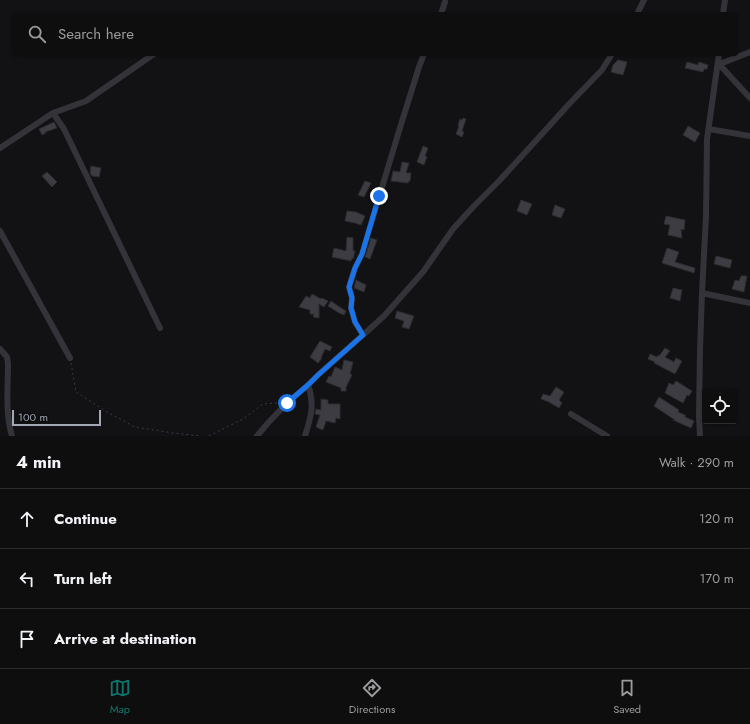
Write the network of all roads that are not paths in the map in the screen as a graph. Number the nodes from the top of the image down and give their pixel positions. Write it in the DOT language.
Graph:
graph roads {
  1 [pos="644,0"];
  2 [pos="724,0"];
  3 [pos="445,2"];
  4 [pos="441,12"];
  5 [pos="638,12"];
  6 [pos="723,12"];
  7 [pos="750,52"];
  8 [pos="151,56"];
  9 [pos="423,56"];
  10 [pos="611,56"];
  11 [pos="718,56"];
  12 [pos="719,63"];
  13 [pos="750,98"];
  14 [pos="53,113"];
  15 [pos="709,130"];
  16 [pos="750,136"];
  17 [pos="0,148"];
  18 [pos="0,231"];
  19 [pos="702,293"];
  20 [pos="750,303"];
  21 [pos="160,328"];
  22 [pos="363,335"];
  23 [pos="0,350"];
  24 [pos="70,358"];
  25 [pos="308,385"];
  26 [pos="571,414"];
  27 [pos="12,436"];
  28 [pos="257,436"];
  29 [pos="305,436"];
  30 [pos="608,436"];
  31 [pos="700,436"];
  1 -- 5 [label="street"];
  2 -- 6 [label="street"];
  3 -- 4 [label="street"];
  7 -- 12 [label="street"];
  8 -- 14 [label="street"];
  9 -- 22 [label="street"];
  10 -- 22 [label="street"];
  11 -- 12 [label="street"];
  12 -- 13 [label="street"];
  12 -- 15 [label="street"];
  14 -- 17 [label="street"];
  14 -- 21 [label="street"];
  15 -- 16 [label="street"];
  15 -- 19 [label="street"];
  18 -- 24 [label="street"];
  19 -- 20 [label="street"];
  19 -- 31 [label="street"];
  22 -- 25 [label="street"];
  23 -- 27 [label="street"];
  25 -- 28 [label="street"];
  25 -- 29 [label="street"];
  26 -- 30 [label="street"];
}
